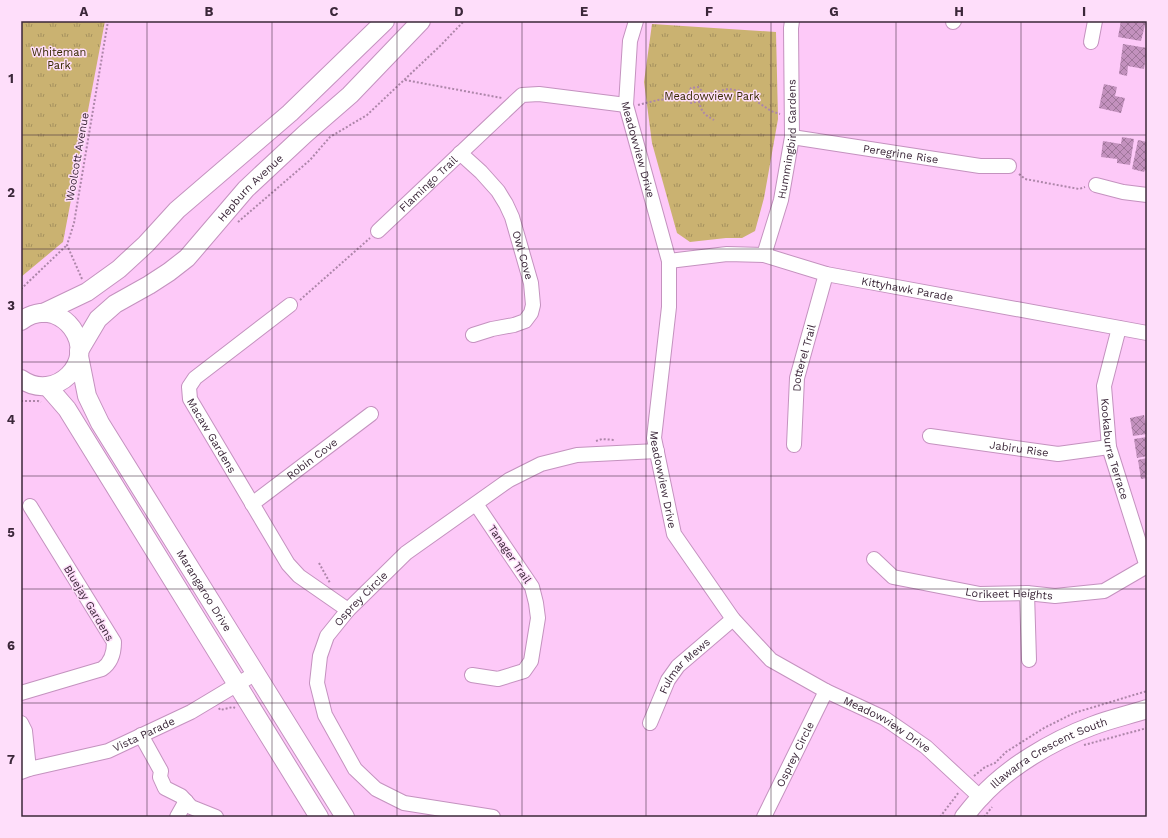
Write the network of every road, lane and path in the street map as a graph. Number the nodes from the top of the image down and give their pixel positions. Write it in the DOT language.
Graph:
graph roads {
  1 [pos="108,21"];
  2 [pos="385,21"];
  3 [pos="421,21"];
  4 [pos="464,21"];
  5 [pos="636,21"];
  6 [pos="792,21"];
  7 [pos="1095,21"];
  8 [pos="1091,42"];
  9 [pos="405,80"];
  10 [pos="703,95"];
  11 [pos="687,97"];
  12 [pos="516,101"];
  13 [pos="699,101"];
  14 [pos="633,103"];
  15 [pos="792,116"];
  16 [pos="714,120"];
  17 [pos="792,137"];
  18 [pos="460,153"];
  19 [pos="1010,166"];
  20 [pos="1096,185"];
  21 [pos="1147,196"];
  22 [pos="238,222"];
  23 [pos="378,231"];
  24 [pos="68,245"];
  25 [pos="764,255"];
  26 [pos="669,261"];
  27 [pos="826,274"];
  28 [pos="21,290"];
  29 [pos="87,292"];
  30 [pos="290,305"];
  31 [pos="42,313"];
  32 [pos="21,321"];
  33 [pos="1119,328"];
  34 [pos="1147,334"];
  35 [pos="472,335"];
  36 [pos="79,354"];
  37 [pos="28,390"];
  38 [pos="371,414"];
  39 [pos="930,436"];
  40 [pos="596,441"];
  41 [pos="619,441"];
  42 [pos="794,445"];
  43 [pos="1109,447"];
  44 [pos="657,451"];
  45 [pos="252,504"];
  46 [pos="476,504"];
  47 [pos="30,506"];
  48 [pos="874,559"];
  49 [pos="319,563"];
  50 [pos="1147,567"];
  51 [pos="334,589"];
  52 [pos="1027,593"];
  53 [pos="348,610"];
  54 [pos="733,619"];
  55 [pos="1029,660"];
  56 [pos="256,673"];
  57 [pos="472,675"];
  58 [pos="236,684"];
  59 [pos="826,691"];
  60 [pos="21,693"];
  61 [pos="1147,709"];
  62 [pos="650,722"];
  63 [pos="21,723"];
  64 [pos="1147,728"];
  65 [pos="141,735"];
  66 [pos="1080,746"];
  67 [pos="25,771"];
  68 [pos="186,801"];
  69 [pos="987,802"];
  70 [pos="177,817"];
  71 [pos="216,817"];
  72 [pos="319,817"];
  73 [pos="345,817"];
  74 [pos="493,817"];
  75 [pos="764,817"];
  76 [pos="964,817"];
  77 [pos="984,817"];
  1 -- 24 [label="path, Woolcott Avenue"];
  2 -- 29 [label="main road"];
  3 -- 36 [label="main road, Hepburn Avenue"];
  4 -- 9 [label="path"];
  5 -- 14 [label="street, Meadowview Drive"];
  6 -- 15 [label="street, Hummingbird Gardens"];
  7 -- 8 [label="street"];
  9 -- 12 [label="path"];
  9 -- 22 [label="path"];
  10 -- 11 [label="path"];
  10 -- 13 [label="path"];
  10 -- 15 [label="path"];
  11 -- 13 [label="path"];
  11 -- 14 [label="path"];
  12 -- 14 [label="street, Flamingo Trail"];
  12 -- 18 [label="street, Flamingo Trail"];
  13 -- 16 [label="path"];
  14 -- 26 [label="street, Meadowview Drive"];
  15 -- 17 [label="street, Hummingbird Gardens"];
  17 -- 19 [label="street, Peregrine Rise"];
  17 -- 25 [label="street, Hummingbird Gardens"];
  18 -- 23 [label="street, Flamingo Trail"];
  18 -- 35 [label="street, Owl Cove"];
  19 -- 20 [label="path"];
  20 -- 21 [label="street"];
  23 -- 30 [label="path"];
  24 -- 28 [label="path"];
  24 -- 29 [label="path"];
  25 -- 26 [label="street, Kittyhawk Parade"];
  25 -- 27 [label="street, Kittyhawk Parade"];
  26 -- 44 [label="street, Meadowview Drive"];
  27 -- 33 [label="street, Kittyhawk Parade"];
  27 -- 42 [label="street, Dotterel Trail"];
  29 -- 31 [label="main road"];
  30 -- 45 [label="street, Macaw Gardens"];
  31 -- 32 [label="main road"];
  31 -- 36 [label="main road, Marangaroo Drive"];
  33 -- 34 [label="street, Kittyhawk Parade"];
  33 -- 43 [label="street, Kookaburra Terrace"];
  36 -- 37 [label="main road, Hepburn Avenue"];
  36 -- 56 [label="main road, Marangaroo Drive"];
  37 -- 58 [label="main road, Marangaroo Drive"];
  38 -- 45 [label="street, Robin Cove"];
  39 -- 43 [label="street, Jabiru Rise"];
  40 -- 41 [label="path"];
  43 -- 50 [label="street, Kookaburra Terrace"];
  44 -- 46 [label="street, Osprey Circle"];
  44 -- 54 [label="street, Meadowview Drive"];
  45 -- 53 [label="street, Macaw Gardens"];
  46 -- 53 [label="street, Osprey Circle"];
  46 -- 57 [label="street, Tanager Trail"];
  47 -- 60 [label="street, Bluejay Gardens"];
  48 -- 52 [label="street, Lorikeet Heights"];
  49 -- 51 [label="path"];
  50 -- 52 [label="street, Lorikeet Heights"];
  52 -- 55 [label="street"];
  53 -- 74 [label="street, Osprey Circle"];
  54 -- 59 [label="street, Meadowview Drive"];
  54 -- 62 [label="street, Fulmar Mews"];
  56 -- 58 [label="street, Vista Parade"];
  56 -- 73 [label="main road, Marangaroo Drive"];
  58 -- 65 [label="street, Vista Parade"];
  58 -- 72 [label="main road, Marangaroo Drive"];
  59 -- 69 [label="street, Meadowview Drive"];
  59 -- 75 [label="street, Osprey Circle"];
  61 -- 69 [label="main road, Illawarra Crescent South"];
  63 -- 67 [label="street"];
  64 -- 66 [label="path"];
  65 -- 67 [label="street, Vista Parade"];
  65 -- 68 [label="street"];
  68 -- 70 [label="street"];
  68 -- 71 [label="street"];
  69 -- 76 [label="main road, Illawarra Crescent South"];
  69 -- 77 [label="path"];
}
